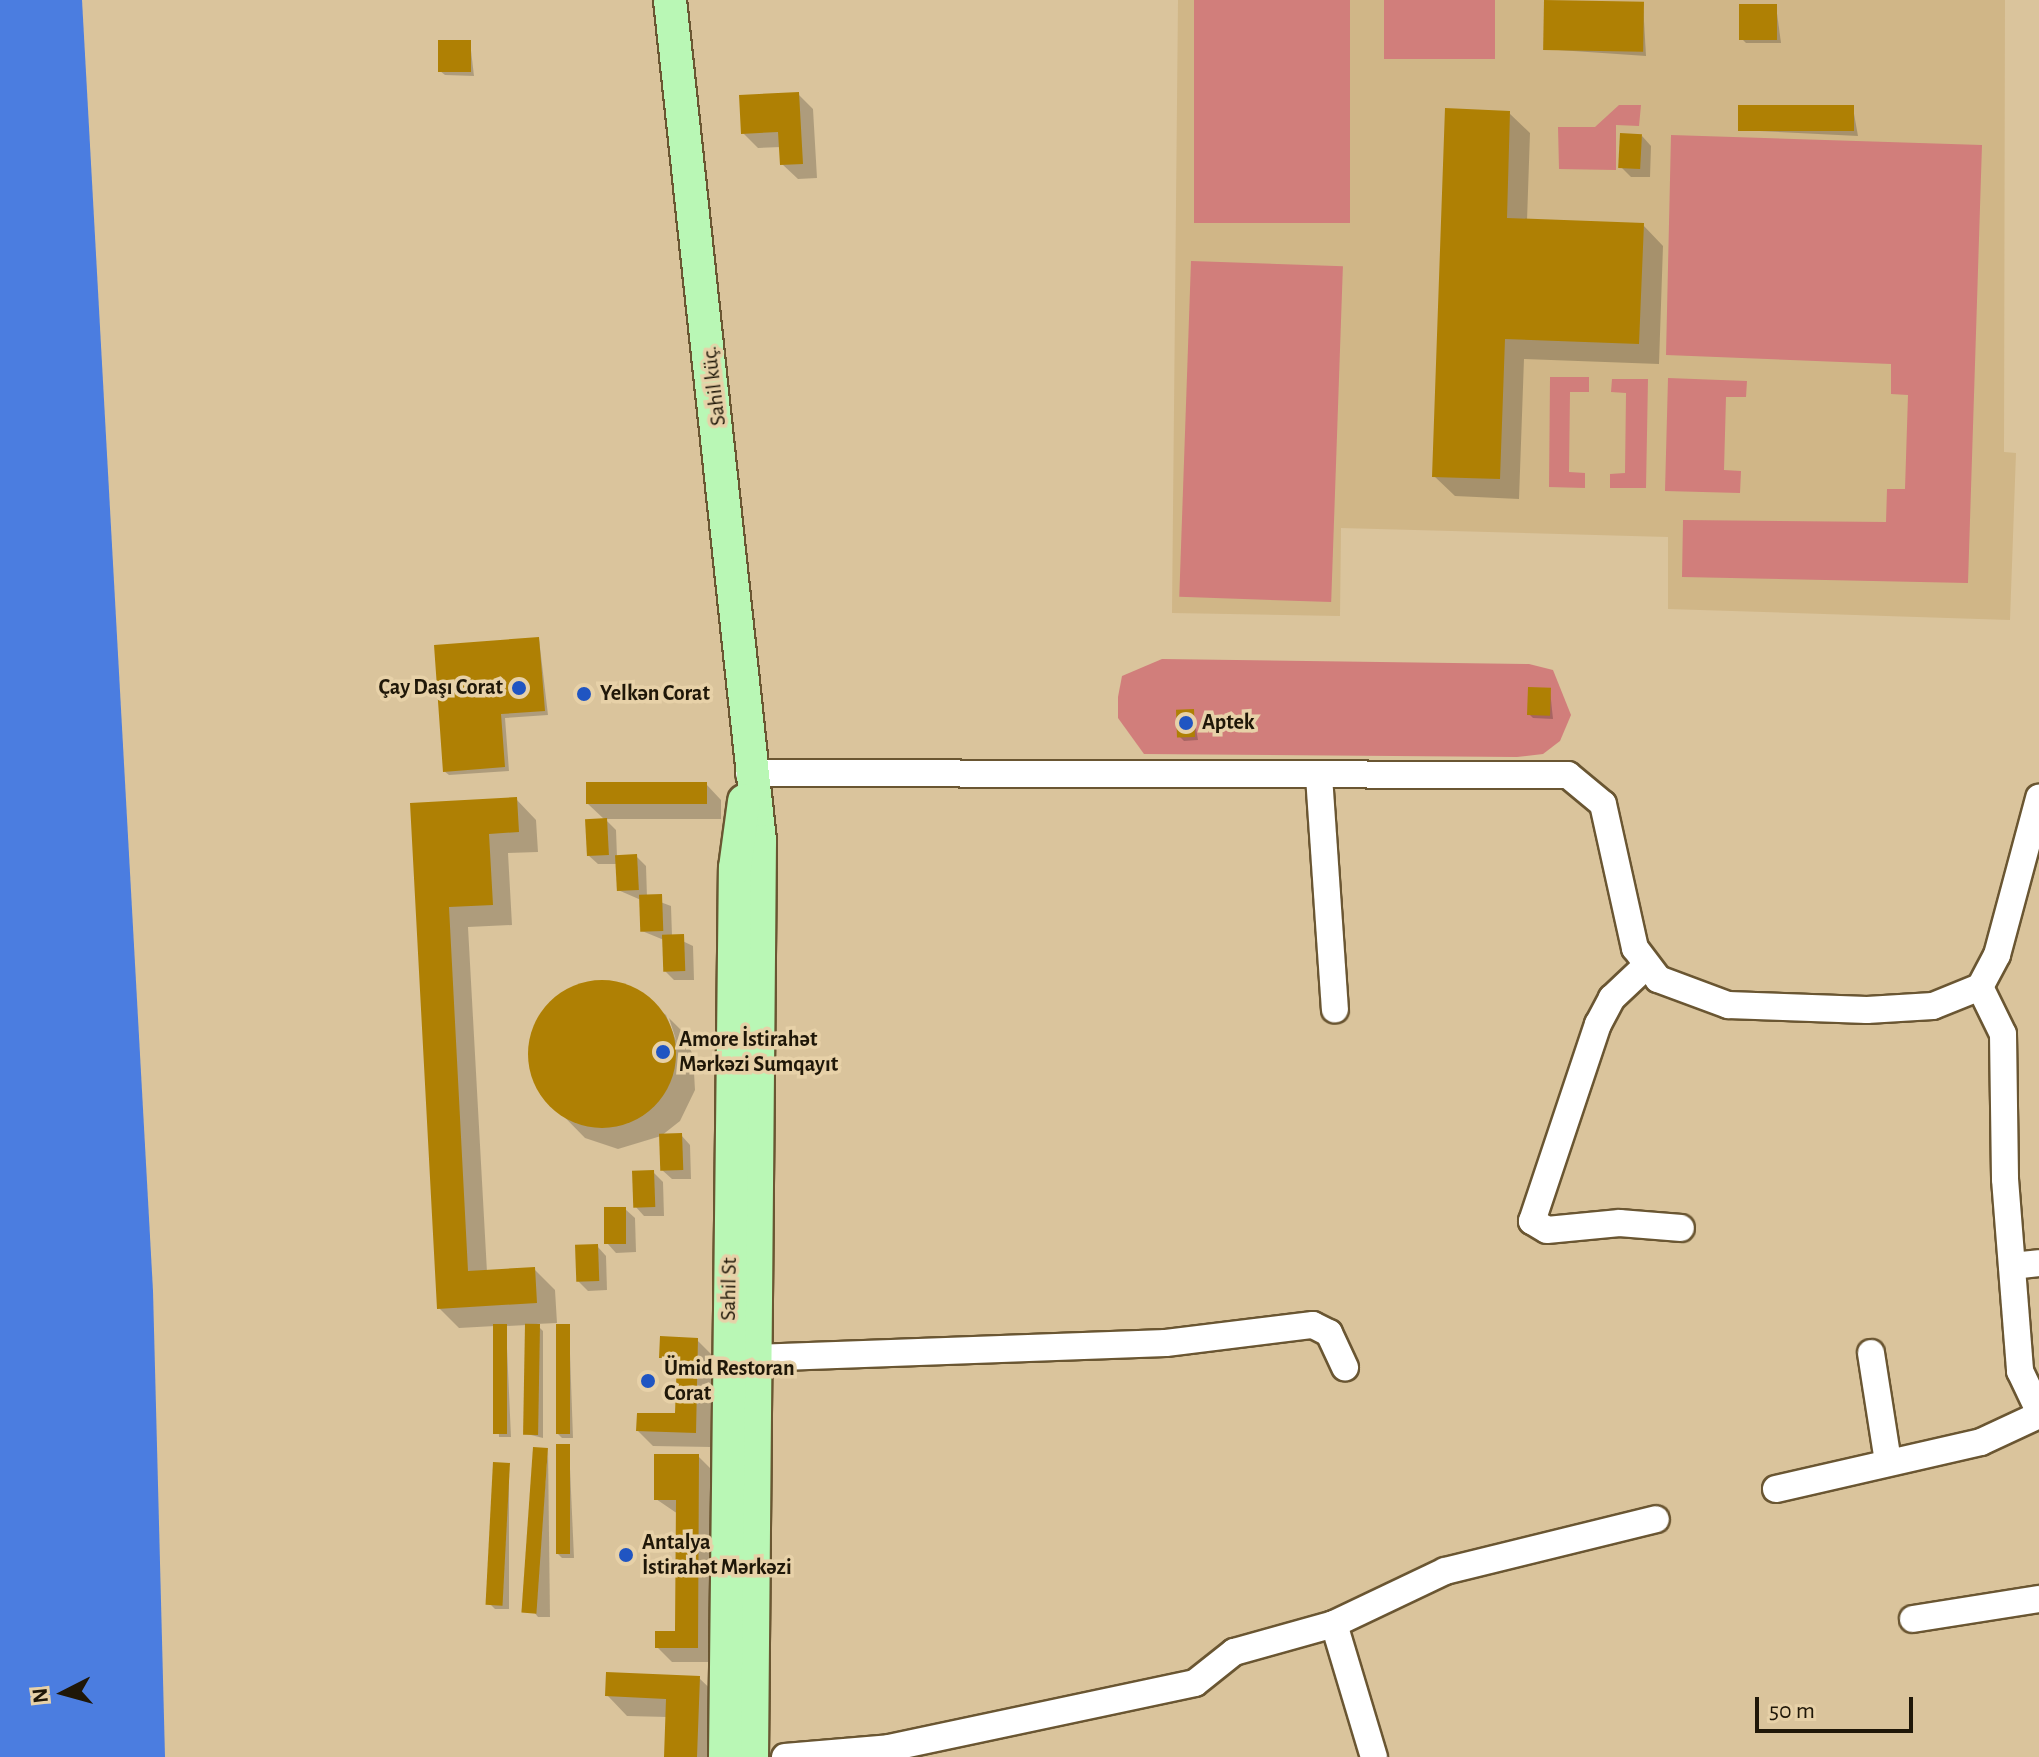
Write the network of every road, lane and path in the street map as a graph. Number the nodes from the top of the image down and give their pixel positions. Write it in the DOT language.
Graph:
graph roads {
  1 [pos="670,0"];
  2 [pos="749,773"];
  3 [pos="1319,776"];
  4 [pos="2039,798"];
  5 [pos="1646,966"];
  6 [pos="1980,987"];
  7 [pos="1335,1009"];
  8 [pos="1681,1228"];
  9 [pos="2039,1263"];
  10 [pos="2012,1266"];
  11 [pos="1871,1353"];
  12 [pos="754,1358"];
  13 [pos="1345,1367"];
  14 [pos="2039,1413"];
  15 [pos="1888,1461"];
  16 [pos="1776,1489"];
  17 [pos="1656,1519"];
  18 [pos="2039,1599"];
  19 [pos="1913,1619"];
  20 [pos="1334,1624"];
  21 [pos="725,1757"];
  22 [pos="752,1757"];
  23 [pos="785,1757"];
  24 [pos="1374,1757"];
  1 -- 2 [label="main road, Sahil küç."];
  2 -- 3 [label="street"];
  2 -- 12 [label="main road, Sahil St"];
  2 -- 21 [label="main road, Sahil St"];
  3 -- 5 [label="street"];
  3 -- 7 [label="street"];
  4 -- 6 [label="street"];
  5 -- 6 [label="street"];
  5 -- 8 [label="street"];
  6 -- 10 [label="street"];
  9 -- 10 [label="street"];
  10 -- 14 [label="street"];
  11 -- 15 [label="street"];
  12 -- 13 [label="street"];
  12 -- 22 [label="main road, Sahil St"];
  14 -- 15 [label="street"];
  15 -- 16 [label="street"];
  17 -- 20 [label="street"];
  18 -- 19 [label="street"];
  20 -- 23 [label="street"];
  20 -- 24 [label="street"];
}
